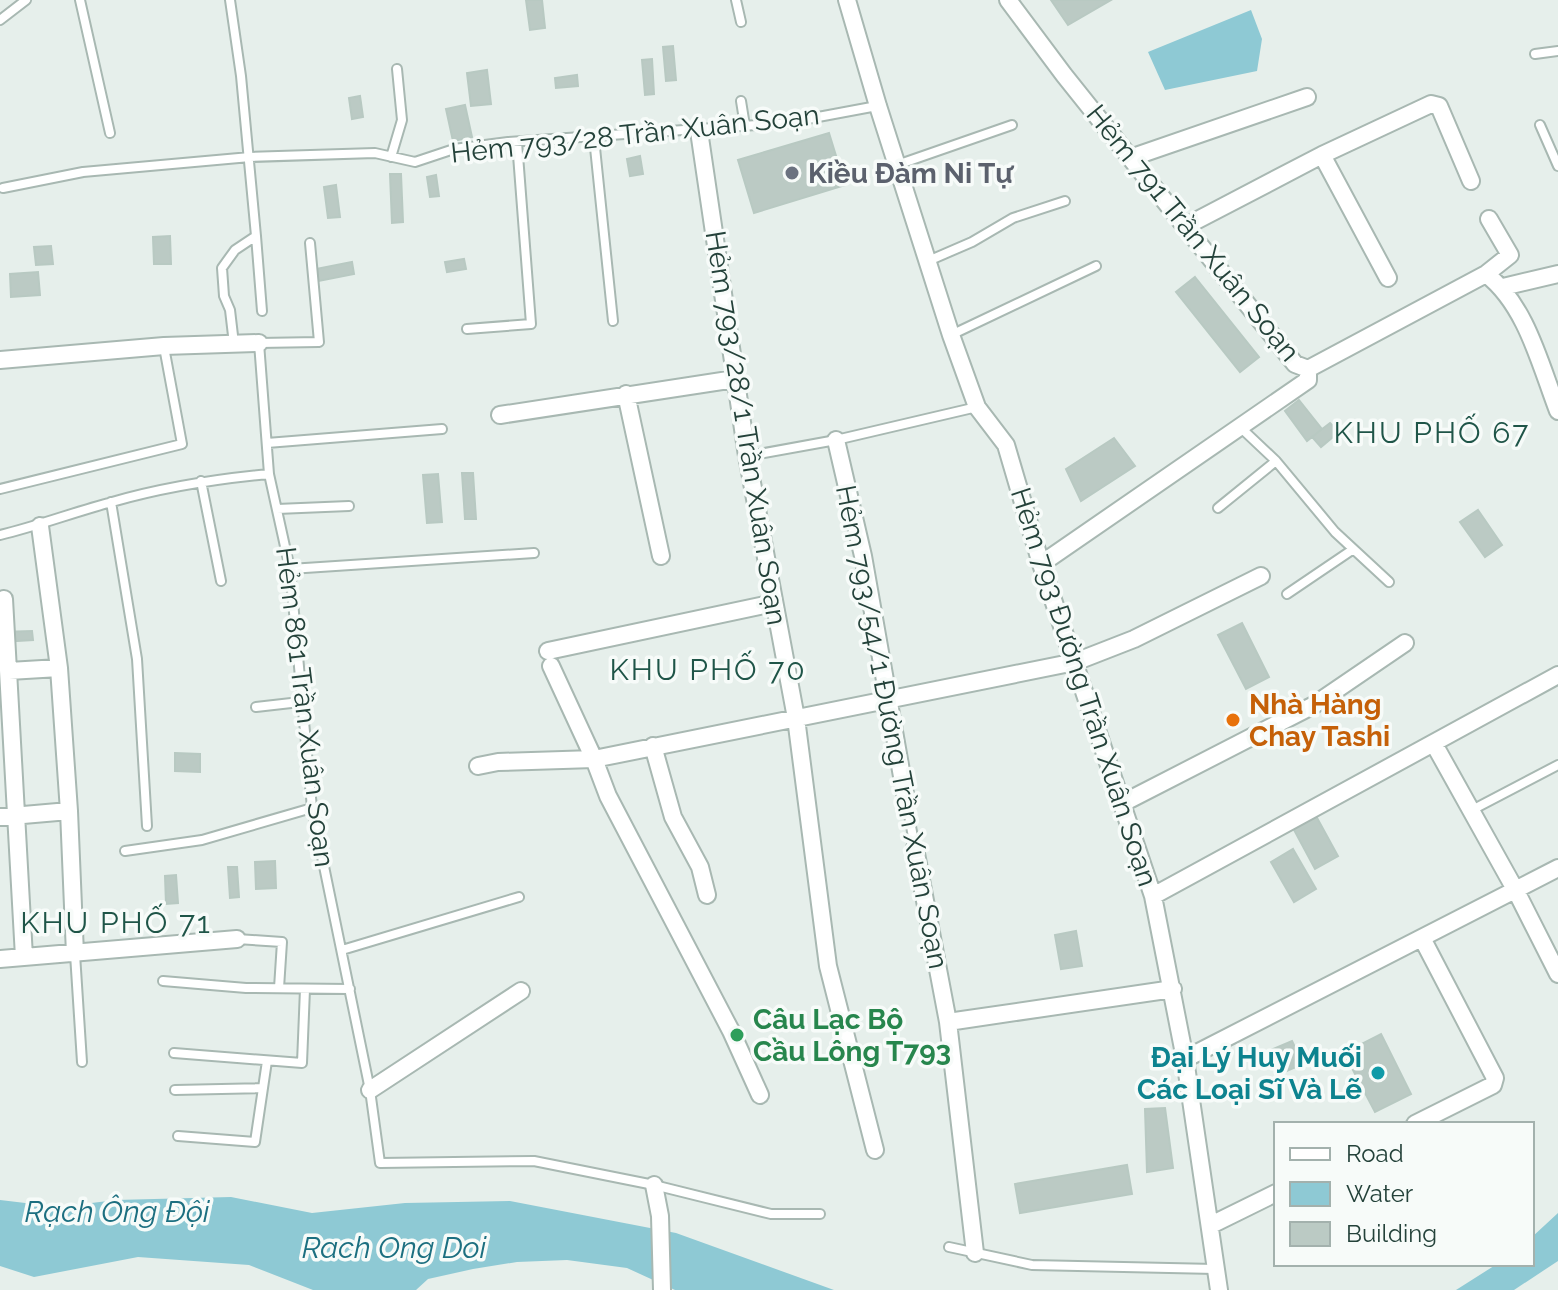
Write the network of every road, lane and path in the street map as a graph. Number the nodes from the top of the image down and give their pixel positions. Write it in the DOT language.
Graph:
graph roads {
  1 [pos="26,0"];
  2 [pos="80,0"];
  3 [pos="230,0"];
  4 [pos="736,0"];
  5 [pos="847,0"];
  6 [pos="1008,0"];
  7 [pos="0,20"];
  8 [pos="741,22"];
  9 [pos="1558,51"];
  10 [pos="1535,54"];
  11 [pos="397,69"];
  12 [pos="1307,97"];
  13 [pos="741,101"];
  14 [pos="878,106"];
  15 [pos="1012,125"];
  16 [pos="1540,125"];
  17 [pos="745,126"];
  18 [pos="699,131"];
  19 [pos="110,133"];
  20 [pos="594,138"];
  21 [pos="517,142"];
  22 [pos="1322,155"];
  23 [pos="250,157"];
  24 [pos="391,157"];
  25 [pos="1130,158"];
  26 [pos="897,165"];
  27 [pos="1558,166"];
  28 [pos="1471,181"];
  29 [pos="3,188"];
  30 [pos="1065,201"];
  31 [pos="1489,219"];
  32 [pos="1186,226"];
  33 [pos="256,236"];
  34 [pos="310,243"];
  35 [pos="927,261"];
  36 [pos="1096,266"];
  37 [pos="1486,274"];
  38 [pos="1558,274"];
  39 [pos="1388,278"];
  40 [pos="1503,287"];
  41 [pos="262,311"];
  42 [pos="613,321"];
  43 [pos="467,329"];
  44 [pos="951,335"];
  45 [pos="259,343"];
  46 [pos="234,344"];
  47 [pos="164,346"];
  48 [pos="0,360"];
  49 [pos="1308,369"];
  50 [pos="735,379"];
  51 [pos="626,394"];
  52 [pos="977,407"];
  53 [pos="1558,411"];
  54 [pos="500,415"];
  55 [pos="1240,427"];
  56 [pos="442,429"];
  57 [pos="836,440"];
  58 [pos="267,443"];
  59 [pos="747,456"];
  60 [pos="1276,461"];
  61 [pos="269,474"];
  62 [pos="201,481"];
  63 [pos="0,489"];
  64 [pos="111,502"];
  65 [pos="349,506"];
  66 [pos="1218,508"];
  67 [pos="277,509"];
  68 [pos="40,526"];
  69 [pos="0,535"];
  70 [pos="1352,550"];
  71 [pos="534,553"];
  72 [pos="661,556"];
  73 [pos="1041,564"];
  74 [pos="290,569"];
  75 [pos="1261,576"];
  76 [pos="221,581"];
  77 [pos="1389,582"];
  78 [pos="1287,594"];
  79 [pos="4,599"];
  80 [pos="774,603"];
  81 [pos="1405,643"];
  82 [pos="1075,662"];
  83 [pos="59,668"];
  84 [pos="9,671"];
  85 [pos="1558,675"];
  86 [pos="887,699"];
  87 [pos="300,702"];
  88 [pos="256,707"];
  89 [pos="796,718"];
  90 [pos="1434,744"];
  91 [pos="653,746"];
  92 [pos="594,759"];
  93 [pos="1558,765"];
  94 [pos="478,766"];
  95 [pos="906,799"];
  96 [pos="1123,803"];
  97 [pos="312,808"];
  98 [pos="69,811"];
  99 [pos="1471,811"];
  100 [pos="17,815"];
  101 [pos="0,817"];
  102 [pos="147,826"];
  103 [pos="915,848"];
  104 [pos="125,851"];
  105 [pos="1558,868"];
  106 [pos="1516,891"];
  107 [pos="707,895"];
  108 [pos="1153,896"];
  109 [pos="519,897"];
  110 [pos="237,939"];
  111 [pos="1423,940"];
  112 [pos="342,950"];
  113 [pos="75,954"];
  114 [pos="24,957"];
  115 [pos="0,959"];
  116 [pos="1558,974"];
  117 [pos="163,981"];
  118 [pos="279,988"];
  119 [pos="305,989"];
  120 [pos="350,989"];
  121 [pos="1173,989"];
  122 [pos="521,991"];
  123 [pos="948,1022"];
  124 [pos="174,1053"];
  125 [pos="1185,1059"];
  126 [pos="267,1061"];
  127 [pos="82,1062"];
  128 [pos="263,1088"];
  129 [pos="175,1090"];
  130 [pos="370,1090"];
  131 [pos="760,1095"];
  132 [pos="1419,1122"];
  133 [pos="178,1136"];
  134 [pos="875,1150"];
  135 [pos="654,1185"];
  136 [pos="1274,1194"];
  137 [pos="820,1214"];
  138 [pos="1211,1225"];
  139 [pos="949,1247"];
  140 [pos="975,1253"];
  141 [pos="1215,1269"];
  142 [pos="662,1290"];
  143 [pos="1219,1290"];
  1 -- 7 [label="lane"];
  2 -- 19 [label="lane"];
  3 -- 23 [label="lane"];
  4 -- 8 [label="lane"];
  5 -- 14 [label="street, Hẻm 793 Đường Trần Xuân Soạn"];
  6 -- 25 [label="street, Hẻm 791 Trần Xuân Soạn"];
  9 -- 10 [label="lane"];
  11 -- 24 [label="lane"];
  12 -- 25 [label="street"];
  13 -- 17 [label="lane"];
  14 -- 17 [label="lane, Hẻm 793/28 Trần Xuân Soạn"];
  14 -- 26 [label="street, Hẻm 793 Đường Trần Xuân Soạn"];
  15 -- 26 [label="lane"];
  16 -- 27 [label="lane"];
  17 -- 18 [label="lane, Hẻm 793/28 Trần Xuân Soạn"];
  18 -- 20 [label="lane, Hẻm 793/28 Trần Xuân Soạn"];
  18 -- 50 [label="street, Hẻm 793/28/1 Trần Xuân Soạn"];
  20 -- 21 [label="lane, Hẻm 793/28 Trần Xuân Soạn"];
  20 -- 42 [label="lane"];
  21 -- 24 [label="lane, Hẻm 793/28 Trần Xuân Soạn"];
  21 -- 43 [label="lane"];
  22 -- 28 [label="street"];
  22 -- 32 [label="street"];
  22 -- 39 [label="street"];
  23 -- 24 [label="lane, Hẻm 793/28 Trần Xuân Soạn"];
  23 -- 29 [label="lane, Hẻm 793/28 Trần Xuân Soạn"];
  23 -- 33 [label="lane"];
  25 -- 32 [label="street, Hẻm 791 Trần Xuân Soạn"];
  26 -- 35 [label="street, Hẻm 793 Đường Trần Xuân Soạn"];
  30 -- 35 [label="lane"];
  31 -- 37 [label="street"];
  32 -- 49 [label="street, Hẻm 791 Trần Xuân Soạn"];
  33 -- 41 [label="lane"];
  33 -- 46 [label="lane"];
  34 -- 45 [label="lane"];
  35 -- 44 [label="street, Hẻm 793 Đường Trần Xuân Soạn"];
  36 -- 44 [label="lane"];
  37 -- 40 [label="street"];
  37 -- 49 [label="street, Hẻm 791 Trần Xuân Soạn"];
  38 -- 40 [label="street"];
  40 -- 53 [label="street"];
  44 -- 52 [label="street, Hẻm 793 Đường Trần Xuân Soạn"];
  45 -- 46 [label="street"];
  45 -- 58 [label="lane, Hẻm 861 Trần Xuân Soạn"];
  46 -- 47 [label="street"];
  47 -- 48 [label="street"];
  47 -- 63 [label="lane"];
  49 -- 55 [label="street"];
  50 -- 51 [label="street"];
  50 -- 59 [label="street, Hẻm 793/28/1 Trần Xuân Soạn"];
  51 -- 54 [label="street"];
  51 -- 72 [label="street"];
  52 -- 57 [label="lane"];
  52 -- 73 [label="street, Hẻm 793 Đường Trần Xuân Soạn"];
  55 -- 60 [label="lane"];
  55 -- 73 [label="street"];
  56 -- 58 [label="lane"];
  57 -- 59 [label="lane"];
  57 -- 86 [label="street, Hẻm 793/54/1 Đường Trần Xuân Soạn"];
  58 -- 61 [label="lane, Hẻm 861 Trần Xuân Soạn"];
  59 -- 80 [label="street, Hẻm 793/28/1 Trần Xuân Soạn"];
  60 -- 66 [label="lane"];
  60 -- 70 [label="lane"];
  61 -- 62 [label="lane"];
  61 -- 67 [label="lane, Hẻm 861 Trần Xuân Soạn"];
  62 -- 64 [label="lane"];
  62 -- 76 [label="lane"];
  64 -- 68 [label="lane"];
  64 -- 102 [label="lane"];
  65 -- 67 [label="lane"];
  67 -- 74 [label="lane, Hẻm 861 Trần Xuân Soạn"];
  68 -- 69 [label="lane"];
  68 -- 83 [label="street"];
  70 -- 77 [label="lane"];
  70 -- 78 [label="lane"];
  71 -- 74 [label="lane"];
  73 -- 82 [label="street, Hẻm 793 Đường Trần Xuân Soạn"];
  74 -- 87 [label="lane, Hẻm 861 Trần Xuân Soạn"];
  75 -- 82 [label="street"];
  79 -- 84 [label="street"];
  80 -- 89 [label="street, Hẻm 793/28/1 Trần Xuân Soạn"];
  80 -- 92 [label="street"];
  81 -- 96 [label="street"];
  82 -- 86 [label="street"];
  82 -- 96 [label="street, Hẻm 793 Đường Trần Xuân Soạn"];
  83 -- 84 [label="street"];
  83 -- 98 [label="street"];
  84 -- 100 [label="street"];
  85 -- 90 [label="street"];
  86 -- 89 [label="street"];
  86 -- 95 [label="street, Hẻm 793/54/1 Đường Trần Xuân Soạn"];
  87 -- 88 [label="lane"];
  87 -- 97 [label="lane, Hẻm 861 Trần Xuân Soạn"];
  89 -- 91 [label="street"];
  89 -- 134 [label="street, Hẻm 793/28/1 Trần Xuân Soạn"];
  90 -- 99 [label="street"];
  90 -- 108 [label="street"];
  91 -- 92 [label="street"];
  91 -- 107 [label="street"];
  92 -- 94 [label="street"];
  92 -- 131 [label="street"];
  93 -- 99 [label="lane"];
  95 -- 103 [label="lane, Hẻm 793/54/1 Đường Trần Xuân Soạn"];
  96 -- 108 [label="street, Hẻm 793 Đường Trần Xuân Soạn"];
  97 -- 104 [label="lane"];
  97 -- 112 [label="lane, Hẻm 861 Trần Xuân Soạn"];
  98 -- 100 [label="street"];
  98 -- 113 [label="street"];
  99 -- 106 [label="street"];
  100 -- 101 [label="street"];
  100 -- 114 [label="street"];
  103 -- 123 [label="street, Hẻm 793/54/1 Đường Trần Xuân Soạn"];
  105 -- 106 [label="street"];
  106 -- 111 [label="street"];
  106 -- 116 [label="street"];
  108 -- 121 [label="street, Hẻm 793 Đường Trần Xuân Soạn"];
  109 -- 112 [label="lane"];
  110 -- 113 [label="street"];
  110 -- 118 [label="lane"];
  111 -- 125 [label="street"];
  111 -- 132 [label="street"];
  112 -- 120 [label="lane, Hẻm 861 Trần Xuân Soạn"];
  113 -- 114 [label="street"];
  113 -- 127 [label="lane"];
  114 -- 115 [label="street"];
  117 -- 118 [label="lane"];
  118 -- 119 [label="lane"];
  119 -- 120 [label="lane"];
  119 -- 126 [label="lane"];
  120 -- 130 [label="lane, Hẻm 861 Trần Xuân Soạn"];
  121 -- 123 [label="street"];
  121 -- 125 [label="street, Hẻm 793 Đường Trần Xuân Soạn"];
  122 -- 130 [label="street"];
  123 -- 140 [label="street, Hẻm 793/54/1 Đường Trần Xuân Soạn"];
  124 -- 126 [label="lane"];
  125 -- 138 [label="street, Hẻm 793 Đường Trần Xuân Soạn"];
  126 -- 128 [label="lane"];
  128 -- 129 [label="lane"];
  128 -- 133 [label="lane"];
  130 -- 135 [label="lane, Hẻm 861 Trần Xuân Soạn"];
  135 -- 137 [label="lane"];
  135 -- 142 [label="street"];
  136 -- 138 [label="street"];
  138 -- 141 [label="street, Hẻm 793 Đường Trần Xuân Soạn"];
  139 -- 140 [label="lane"];
  140 -- 141 [label="lane"];
  141 -- 143 [label="street, Hẻm 793 Đường Trần Xuân Soạn"];
}
